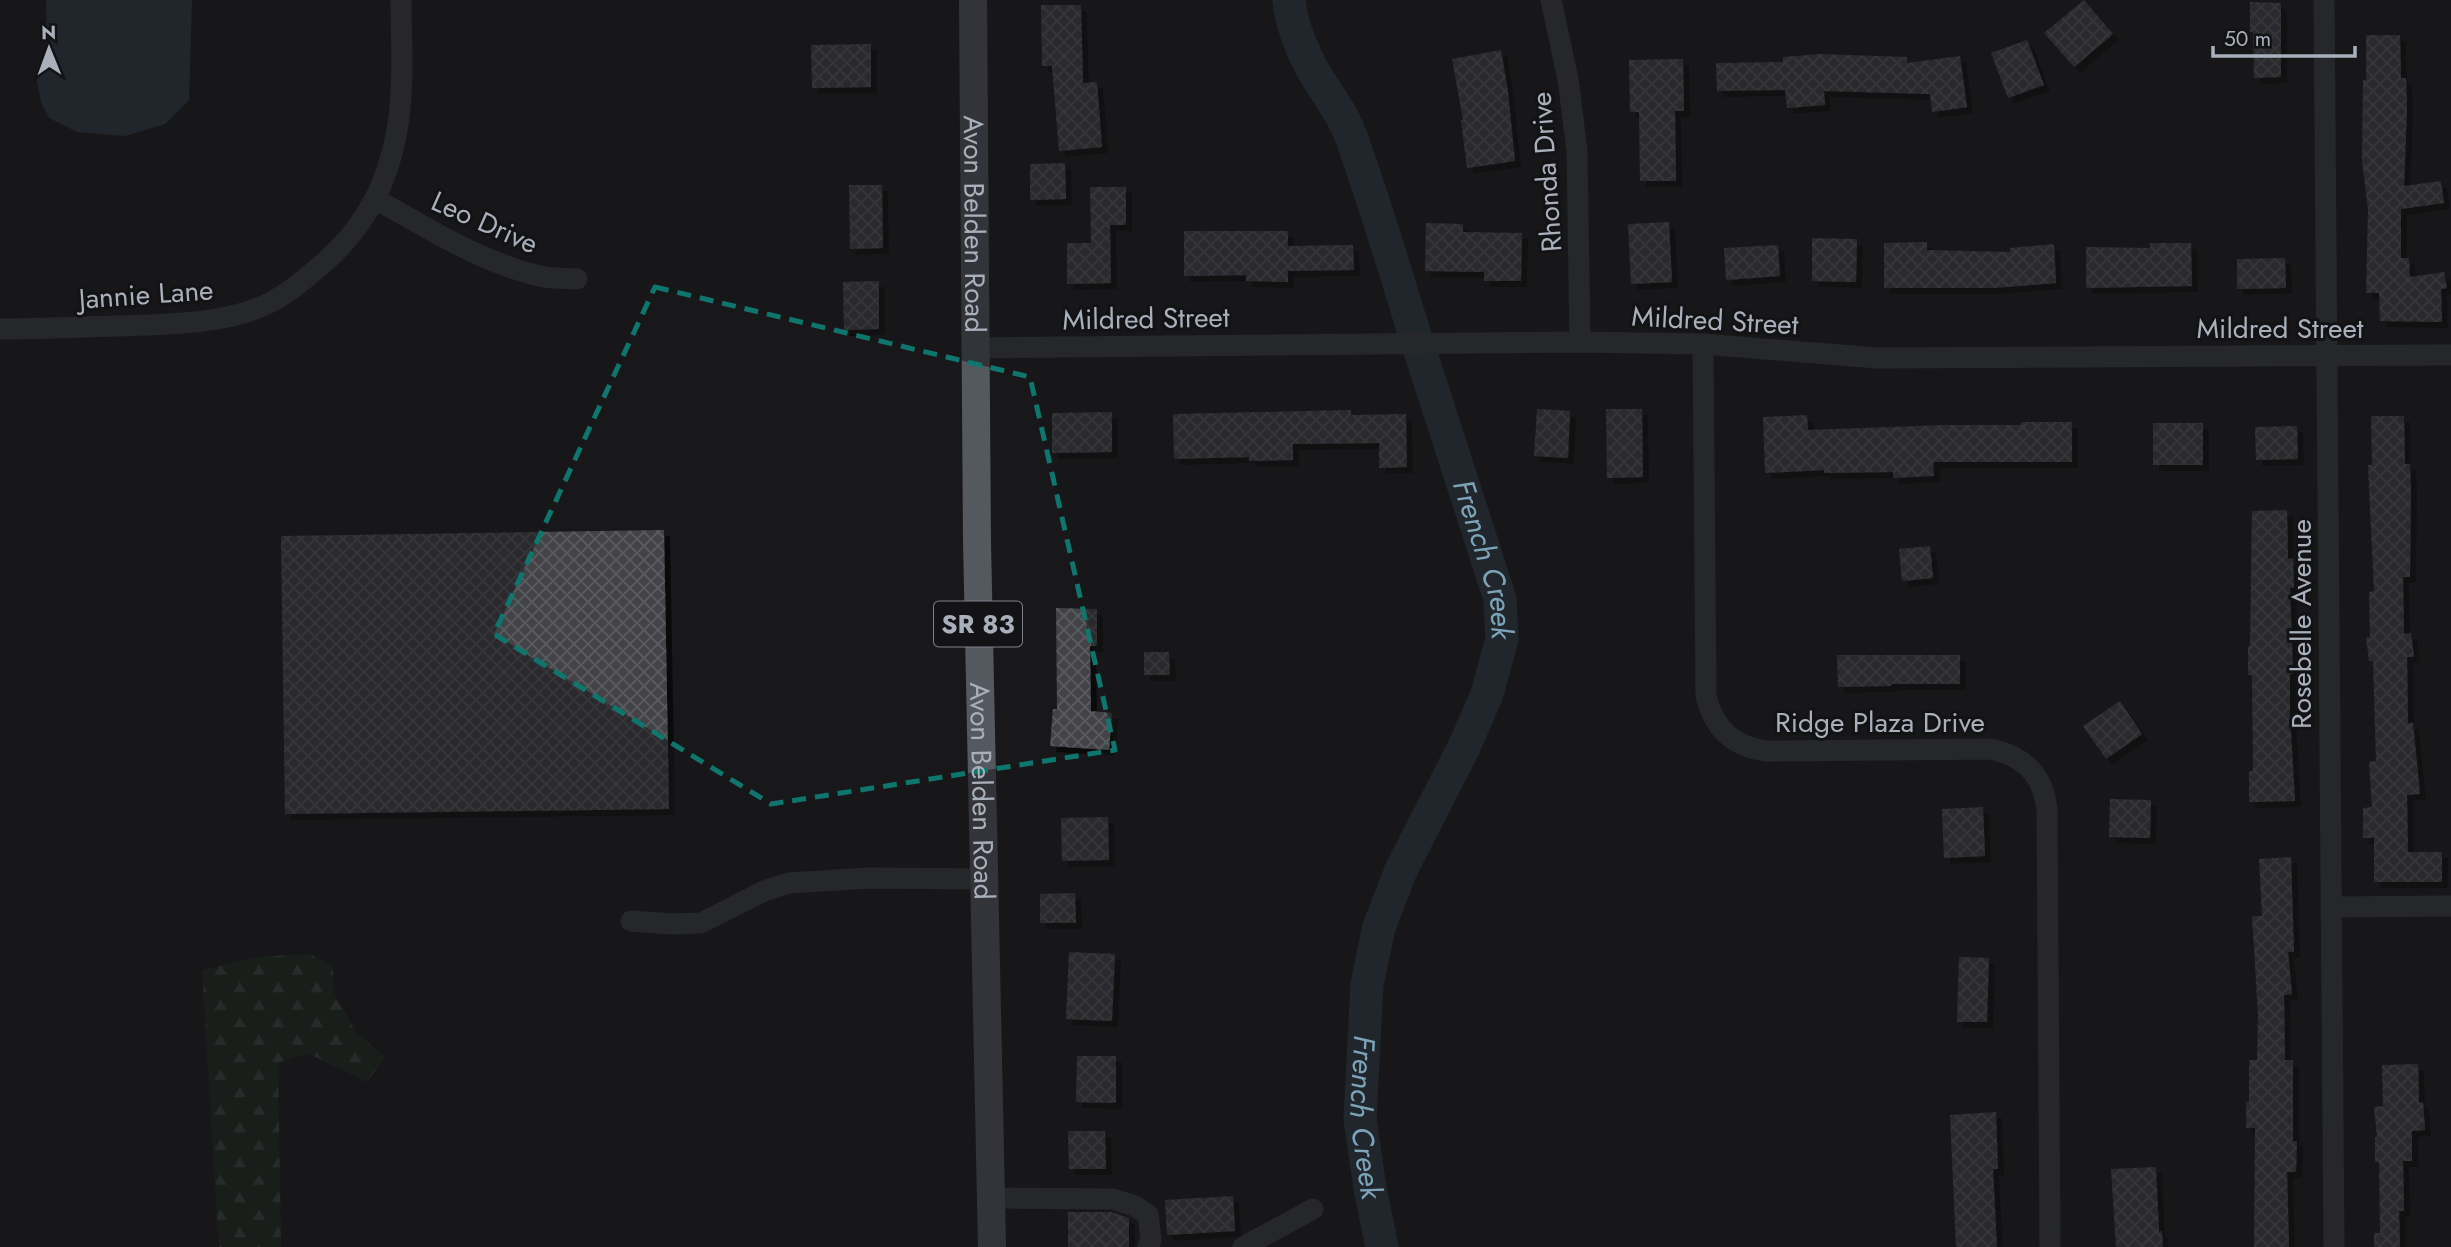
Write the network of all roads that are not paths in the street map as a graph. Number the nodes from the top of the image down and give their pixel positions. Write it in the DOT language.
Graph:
graph roads {
  1 [pos="401,0"];
  2 [pos="973,0"];
  3 [pos="1551,0"];
  4 [pos="2324,0"];
  5 [pos="376,199"];
  6 [pos="577,279"];
  7 [pos="0,329"];
  8 [pos="1580,342"];
  9 [pos="1703,344"];
  10 [pos="976,348"];
  11 [pos="2451,355"];
  12 [pos="2327,356"];
  13 [pos="983,879"];
  14 [pos="2451,906"];
  15 [pos="2331,908"];
  16 [pos="631,921"];
  17 [pos="991,1198"];
  18 [pos="1313,1209"];
  19 [pos="992,1247"];
  20 [pos="1148,1247"];
  21 [pos="1244,1247"];
  22 [pos="2050,1247"];
  23 [pos="2334,1247"];
  1 -- 5 [label="street, Jannie Lane"];
  2 -- 10 [label="main road, Avon Belden Road / SR 83"];
  3 -- 8 [label="street, Rhonda Drive"];
  4 -- 12 [label="street, Rosebelle Avenue"];
  5 -- 6 [label="street, Leo Drive"];
  5 -- 7 [label="street, Jannie Lane"];
  8 -- 9 [label="street, Mildred Street"];
  8 -- 10 [label="street, Mildred Street"];
  9 -- 12 [label="street, Mildred Street"];
  9 -- 22 [label="street, Ridge Plaza Drive"];
  10 -- 13 [label="main road, Avon Belden Road / SR 83"];
  11 -- 12 [label="street, Mildred Street"];
  12 -- 15 [label="street, Rosebelle Avenue"];
  13 -- 16 [label="street"];
  13 -- 17 [label="main road, Avon Belden Road / SR 83"];
  14 -- 15 [label="street"];
  15 -- 23 [label="street, Rosebelle Avenue"];
  17 -- 19 [label="main road, Avon Belden Road / SR 83"];
  17 -- 20 [label="street"];
  18 -- 21 [label="street"];
}
